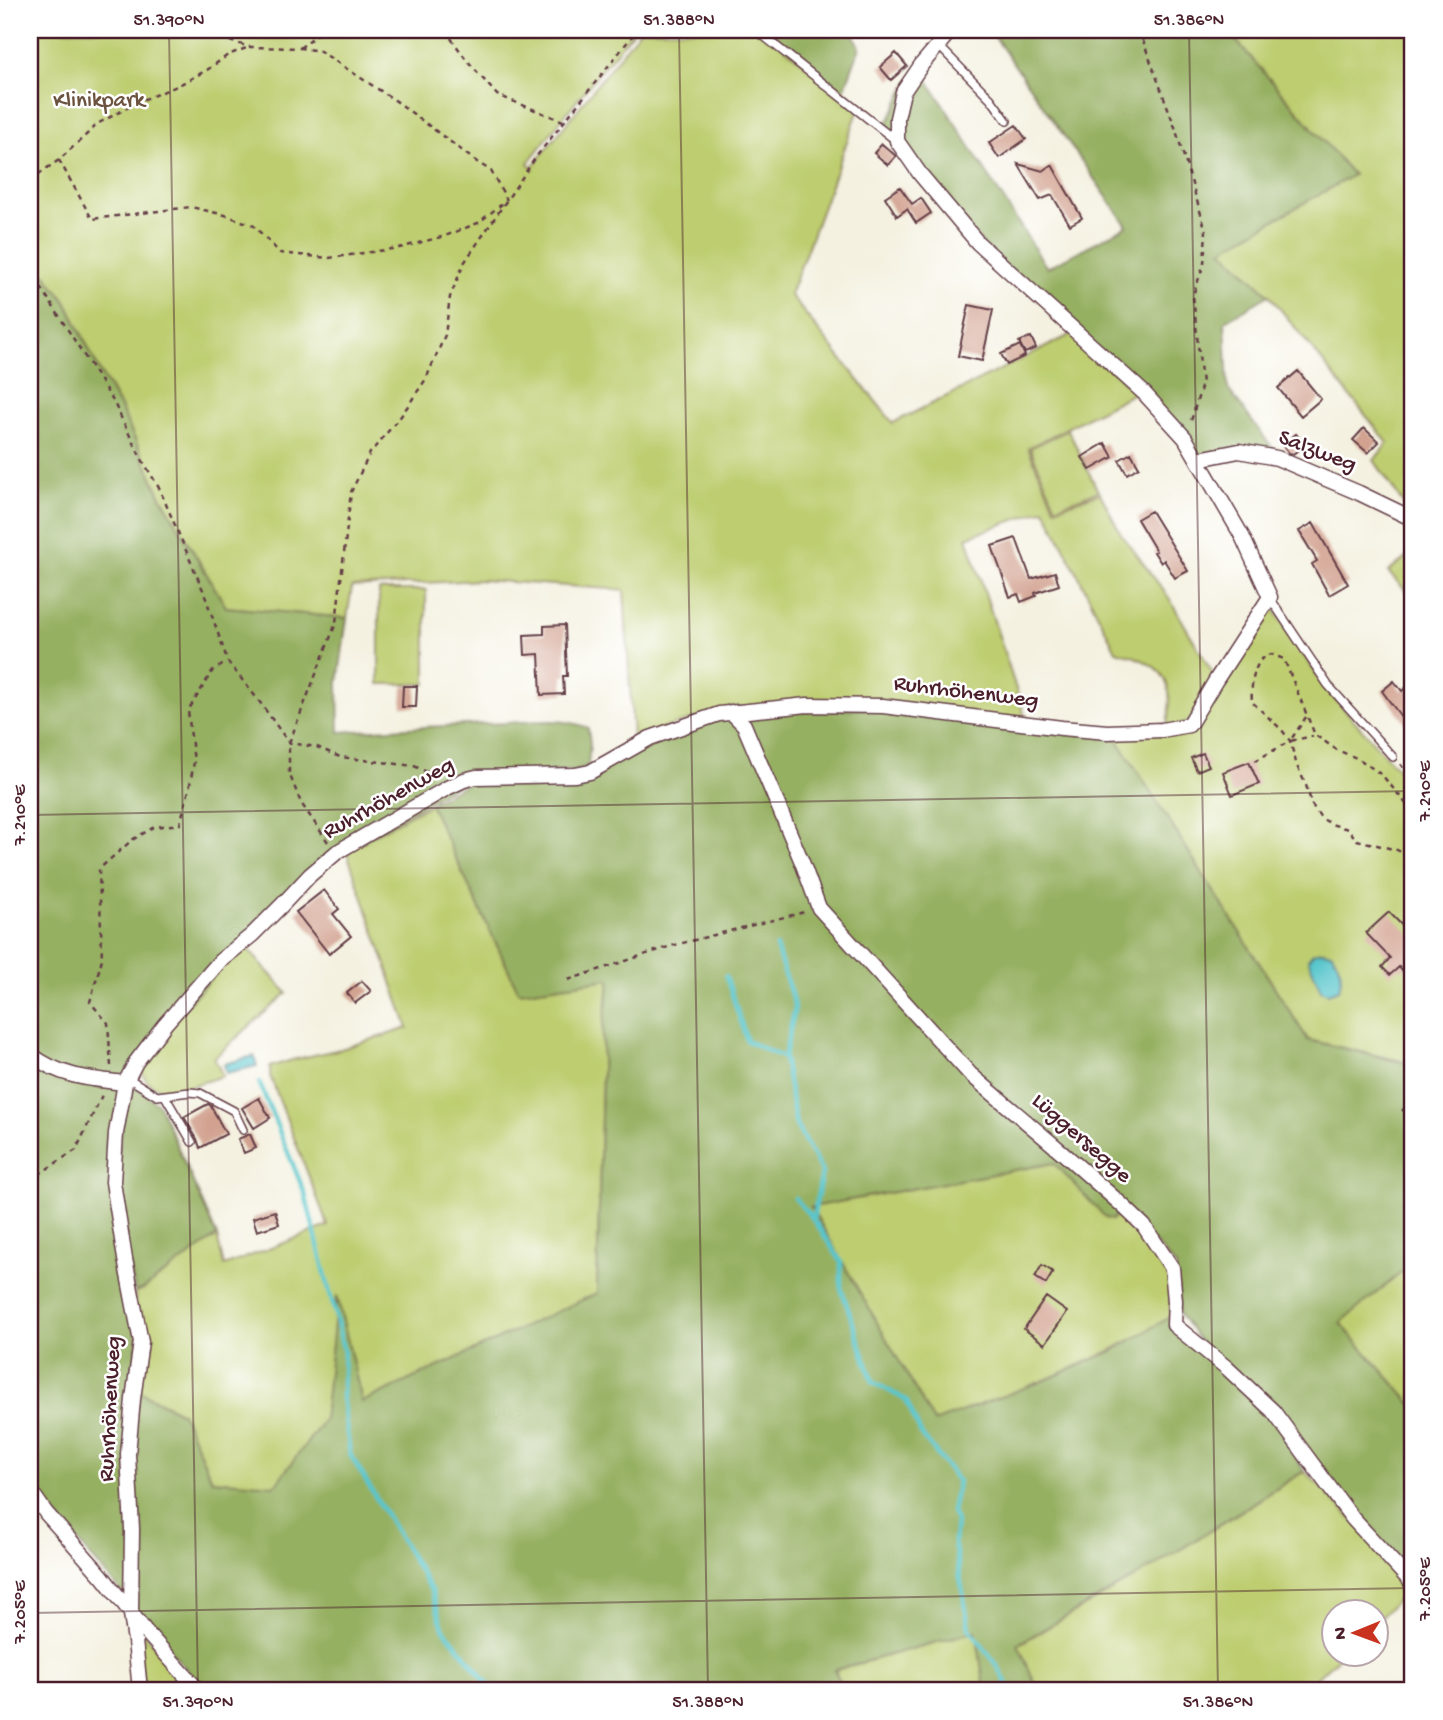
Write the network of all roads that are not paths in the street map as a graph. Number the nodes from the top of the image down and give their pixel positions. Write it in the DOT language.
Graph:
graph roads {
  1 [pos="756,30"];
  2 [pos="951,30"];
  3 [pos="939,46"];
  4 [pos="1007,121"];
  5 [pos="897,141"];
  6 [pos="1199,459"];
  7 [pos="1413,519"];
  8 [pos="1270,597"];
  9 [pos="731,712"];
  10 [pos="1393,757"];
  11 [pos="30,1054"];
  12 [pos="126,1080"];
  13 [pos="165,1096"];
  14 [pos="243,1130"];
  15 [pos="192,1142"];
  16 [pos="30,1490"];
  17 [pos="1413,1584"];
  18 [pos="131,1614"];
  19 [pos="140,1690"];
  20 [pos="198,1690"];
  1 -- 5 [label="lane"];
  2 -- 3 [label="street"];
  3 -- 4 [label="lane"];
  3 -- 5 [label="street"];
  5 -- 6 [label="street"];
  6 -- 7 [label="street, Salzweg"];
  6 -- 8 [label="street"];
  8 -- 9 [label="street, Ruhrhöhenweg"];
  8 -- 10 [label="lane"];
  9 -- 12 [label="street, Ruhrhöhenweg"];
  9 -- 17 [label="street, Lüggersegge"];
  11 -- 12 [label="street"];
  12 -- 13 [label="lane"];
  12 -- 18 [label="street, Ruhrhöhenweg"];
  13 -- 14 [label="lane"];
  13 -- 15 [label="lane"];
  16 -- 18 [label="street"];
  18 -- 19 [label="street, Ruhrhöhenweg"];
  18 -- 20 [label="street"];
}
